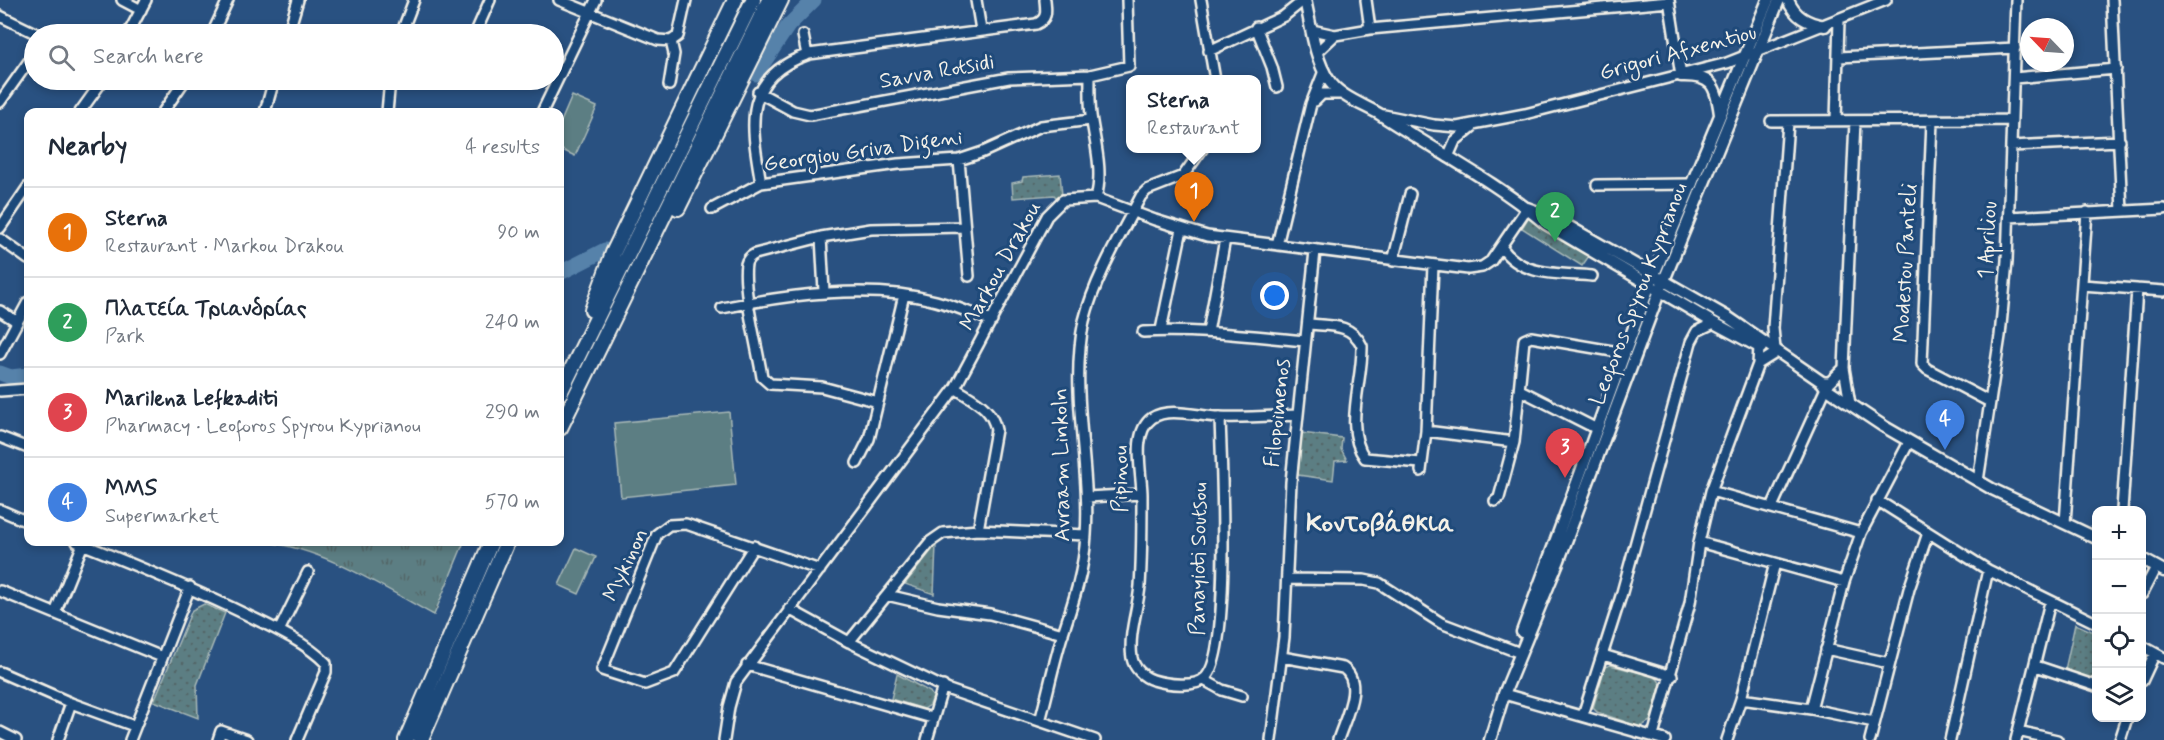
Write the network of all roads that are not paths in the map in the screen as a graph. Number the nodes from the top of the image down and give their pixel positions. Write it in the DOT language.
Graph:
graph roads {
  1 [pos="122,0"];
  2 [pos="146,0"];
  3 [pos="228,0"];
  4 [pos="298,0"];
  5 [pos="414,0"];
  6 [pos="490,0"];
  7 [pos="560,0"];
  8 [pos="596,0"];
  9 [pos="686,0"];
  10 [pos="735,0"];
  11 [pos="753,0"];
  12 [pos="770,0"];
  13 [pos="781,0"];
  14 [pos="976,0"];
  15 [pos="1045,0"];
  16 [pos="1126,0"];
  17 [pos="1201,0"];
  18 [pos="1305,0"];
  19 [pos="1366,0"];
  20 [pos="1768,0"];
  21 [pos="1779,0"];
  22 [pos="1788,0"];
  23 [pos="1886,0"];
  24 [pos="2016,0"];
  25 [pos="2112,0"];
  26 [pos="1669,1"];
  27 [pos="1597,3"];
  28 [pos="141,10"];
  29 [pos="589,13"];
  30 [pos="0,16"];
  31 [pos="1839,20"];
  32 [pos="133,24"];
  33 [pos="217,24"];
  34 [pos="291,24"];
  35 [pos="405,24"];
  36 [pos="479,24"];
  37 [pos="1825,26"];
  38 [pos="24,27"];
  39 [pos="1256,27"];
  40 [pos="1370,29"];
  41 [pos="981,30"];
  42 [pos="1312,30"];
  43 [pos="802,35"];
  44 [pos="1335,35"];
  45 [pos="671,41"];
  46 [pos="2015,48"];
  47 [pos="1209,51"];
  48 [pos="1317,52"];
  49 [pos="1760,53"];
  50 [pos="807,55"];
  51 [pos="1839,57"];
  52 [pos="1743,58"];
  53 [pos="564,66"];
  54 [pos="24,68"];
  55 [pos="2115,69"];
  56 [pos="1324,71"];
  57 [pos="1090,75"];
  58 [pos="1214,75"];
  59 [pos="1681,76"];
  60 [pos="2014,78"];
  61 [pos="669,86"];
  62 [pos="1277,87"];
  63 [pos="96,90"];
  64 [pos="178,90"];
  65 [pos="272,90"];
  66 [pos="389,90"];
  67 [pos="552,90"];
  68 [pos="759,92"];
  69 [pos="1345,95"];
  70 [pos="0,102"];
  71 [pos="1311,104"];
  72 [pos="83,108"];
  73 [pos="167,108"];
  74 [pos="267,108"];
  75 [pos="387,108"];
  76 [pos="544,108"];
  77 [pos="1379,114"];
  78 [pos="1720,115"];
  79 [pos="1091,120"];
  80 [pos="1836,120"];
  81 [pos="2012,120"];
  82 [pos="1771,121"];
  83 [pos="1855,121"];
  84 [pos="1932,121"];
  85 [pos="1788,122"];
  86 [pos="1474,125"];
  87 [pos="2120,141"];
  88 [pos="2012,146"];
  89 [pos="1200,153"];
  90 [pos="1448,157"];
  91 [pos="959,160"];
  92 [pos="761,183"];
  93 [pos="1692,184"];
  94 [pos="1597,185"];
  95 [pos="24,193"];
  96 [pos="1410,194"];
  97 [pos="1096,198"];
  98 [pos="1527,208"];
  99 [pos="712,209"];
  100 [pos="2164,209"];
  101 [pos="2122,211"];
  102 [pos="1132,212"];
  103 [pos="2087,212"];
  104 [pos="2009,217"];
  105 [pos="963,227"];
  106 [pos="0,228"];
  107 [pos="1182,229"];
  108 [pos="821,237"];
  109 [pos="0,239"];
  110 [pos="1225,239"];
  111 [pos="1277,244"];
  112 [pos="1502,249"];
  113 [pos="1315,251"];
  114 [pos="24,256"];
  115 [pos="1393,261"];
  116 [pos="1433,265"];
  117 [pos="969,276"];
  118 [pos="1592,276"];
  119 [pos="1657,282"];
  120 [pos="2082,285"];
  121 [pos="2138,290"];
  122 [pos="824,291"];
  123 [pos="2164,291"];
  124 [pos="904,296"];
  125 [pos="750,303"];
  126 [pos="24,308"];
  127 [pos="722,308"];
  128 [pos="0,311"];
  129 [pos="16,321"];
  130 [pos="992,321"];
  131 [pos="1714,323"];
  132 [pos="1308,324"];
  133 [pos="1773,328"];
  134 [pos="1161,330"];
  135 [pos="1143,332"];
  136 [pos="1208,332"];
  137 [pos="1305,341"];
  138 [pos="1759,343"];
  139 [pos="1624,352"];
  140 [pos="1775,352"];
  141 [pos="0,354"];
  142 [pos="1758,364"];
  143 [pos="1844,368"];
  144 [pos="571,369"];
  145 [pos="584,376"];
  146 [pos="564,384"];
  147 [pos="1824,385"];
  148 [pos="955,388"];
  149 [pos="24,389"];
  150 [pos="1520,390"];
  151 [pos="0,391"];
  152 [pos="878,402"];
  153 [pos="1990,402"];
  154 [pos="1850,404"];
  155 [pos="1297,415"];
  156 [pos="1220,417"];
  157 [pos="564,419"];
  158 [pos="1597,429"];
  159 [pos="1426,431"];
  160 [pos="0,437"];
  161 [pos="1514,442"];
  162 [pos="1909,442"];
  163 [pos="24,446"];
  164 [pos="857,463"];
  165 [pos="1978,481"];
  166 [pos="1711,491"];
  167 [pos="1142,494"];
  168 [pos="1087,497"];
  169 [pos="1877,500"];
  170 [pos="1495,501"];
  171 [pos="2122,506"];
  172 [pos="1772,507"];
  173 [pos="0,510"];
  174 [pos="24,520"];
  175 [pos="2065,523"];
  176 [pos="978,530"];
  177 [pos="1861,533"];
  178 [pos="1928,533"];
  179 [pos="1086,535"];
  180 [pos="2092,536"];
  181 [pos="1699,542"];
  182 [pos="79,546"];
  183 [pos="88,546"];
  184 [pos="489,546"];
  185 [pos="505,546"];
  186 [pos="754,546"];
  187 [pos="1775,562"];
  188 [pos="2146,562"];
  189 [pos="2160,569"];
  190 [pos="820,570"];
  191 [pos="1988,570"];
  192 [pos="308,572"];
  193 [pos="1288,579"];
  194 [pos="1844,582"];
  195 [pos="190,587"];
  196 [pos="2146,588"];
  197 [pos="0,591"];
  198 [pos="887,595"];
  199 [pos="2050,602"];
  200 [pos="789,609"];
  201 [pos="55,613"];
  202 [pos="2092,621"];
  203 [pos="279,631"];
  204 [pos="1063,634"];
  205 [pos="849,642"];
  206 [pos="2146,648"];
  207 [pos="1826,649"];
  208 [pos="1515,651"];
  209 [pos="1603,655"];
  210 [pos="2160,655"];
  211 [pos="162,657"];
  212 [pos="1282,657"];
  213 [pos="1889,663"];
  214 [pos="747,666"];
  215 [pos="2036,666"];
  216 [pos="0,672"];
  217 [pos="2146,675"];
  218 [pos="1672,676"];
  219 [pos="1204,680"];
  220 [pos="2092,684"];
  221 [pos="943,686"];
  222 [pos="1504,694"];
  223 [pos="1242,696"];
  224 [pos="1741,699"];
  225 [pos="71,703"];
  226 [pos="1811,709"];
  227 [pos="1583,715"];
  228 [pos="932,718"];
  229 [pos="1040,721"];
  230 [pos="1874,722"];
  231 [pos="2126,722"];
  232 [pos="134,726"];
  233 [pos="0,732"];
  234 [pos="1653,736"];
  235 [pos="2017,736"];
  236 [pos="16,740"];
  237 [pos="58,740"];
  238 [pos="130,740"];
  239 [pos="218,740"];
  240 [pos="247,740"];
  241 [pos="297,740"];
  242 [pos="406,740"];
  243 [pos="421,740"];
  244 [pos="724,740"];
  245 [pos="927,740"];
  246 [pos="1095,740"];
  247 [pos="1271,740"];
  248 [pos="1338,740"];
  249 [pos="1482,740"];
  250 [pos="1490,740"];
  251 [pos="1665,740"];
  252 [pos="1727,740"];
  253 [pos="1870,740"];
  254 [pos="1950,740"];
  255 [pos="2057,740"];
  256 [pos="2121,740"];
  1 -- 28 [label="street"];
  2 -- 28 [label="street"];
  3 -- 33 [label="street"];
  4 -- 34 [label="street"];
  5 -- 35 [label="street"];
  6 -- 36 [label="street"];
  7 -- 29 [label="street"];
  8 -- 29 [label="street"];
  9 -- 45 [label="street"];
  10 -- 144 [label="highway"];
  11 -- 144 [label="highway"];
  12 -- 145 [label="highway"];
  13 -- 145 [label="highway"];
  14 -- 41 [label="street"];
  15 -- 41 [label="street"];
  16 -- 57 [label="street, Savva Rotsidi"];
  17 -- 47 [label="street"];
  18 -- 39 [label="street"];
  18 -- 42 [label="main road"];
  19 -- 40 [label="street"];
  20 -- 52 [label="main road, Leoforos Spyrou Kyprianou"];
  21 -- 49 [label="main road, Leoforos Spyrou Kyprianou"];
  22 -- 37 [label="main road"];
  23 -- 31 [label="street, Grigori Afxentiou"];
  24 -- 46 [label="street, 1 Apriliou"];
  25 -- 55 [label="street"];
  26 -- 27 [label="street"];
  26 -- 59 [label="street"];
  27 -- 40 [label="street"];
  28 -- 32 [label="street"];
  29 -- 45 [label="street"];
  29 -- 53 [label="street"];
  30 -- 38 [label="street"];
  31 -- 37 [label="street, Grigori Afxentiou"];
  31 -- 51 [label="street"];
  37 -- 49 [label="street, Grigori Afxentiou"];
  39 -- 47 [label="street"];
  39 -- 62 [label="street"];
  40 -- 44 [label="street"];
  41 -- 50 [label="street"];
  42 -- 44 [label="street"];
  42 -- 48 [label="main road"];
  43 -- 50 [label="street"];
  44 -- 48 [label="street"];
  45 -- 61 [label="street"];
  46 -- 51 [label="street"];
  46 -- 60 [label="street, 1 Apriliou"];
  47 -- 58 [label="street"];
  48 -- 56 [label="main road"];
  49 -- 52 [label="street, Grigori Afxentiou"];
  49 -- 119 [label="main road, Leoforos Spyrou Kyprianou"];
  50 -- 68 [label="street"];
  51 -- 80 [label="street"];
  52 -- 59 [label="street, Grigori Afxentiou"];
  52 -- 78 [label="main road, Leoforos Spyrou Kyprianou"];
  54 -- 70 [label="street"];
  55 -- 60 [label="street"];
  55 -- 87 [label="street"];
  56 -- 69 [label="main road"];
  56 -- 71 [label="street"];
  57 -- 68 [label="street, Savva Rotsidi"];
  57 -- 79 [label="street"];
  59 -- 78 [label="main road"];
  59 -- 86 [label="street, Grigori Afxentiou"];
  60 -- 81 [label="street, 1 Apriliou"];
  63 -- 72 [label="street"];
  64 -- 73 [label="street"];
  65 -- 74 [label="street"];
  66 -- 75 [label="street"];
  67 -- 76 [label="street"];
  68 -- 92 [label="street"];
  69 -- 71 [label="street"];
  69 -- 77 [label="main road"];
  71 -- 111 [label="street"];
  77 -- 86 [label="street, Grigori Afxentiou"];
  77 -- 90 [label="main road"];
  78 -- 93 [label="main road, Leoforos Spyrou Kyprianou"];
  79 -- 91 [label="street, Georgiou Griva Digeni"];
  79 -- 97 [label="street"];
  80 -- 83 [label="street"];
  80 -- 85 [label="street"];
  81 -- 84 [label="street"];
  81 -- 88 [label="street, 1 Apriliou"];
  82 -- 85 [label="street"];
  83 -- 84 [label="street"];
  83 -- 143 [label="street"];
  84 -- 153 [label="street, Modestou Panteli"];
  85 -- 133 [label="street"];
  86 -- 90 [label="street"];
  87 -- 88 [label="street"];
  87 -- 101 [label="street"];
  88 -- 104 [label="street, 1 Apriliou"];
  89 -- 102 [label="street, Avraam Linkoln"];
  90 -- 98 [label="main road"];
  91 -- 92 [label="street, Georgiou Griva Digeni"];
  91 -- 105 [label="street"];
  92 -- 99 [label="street, Georgiou Griva Digeni"];
  93 -- 94 [label="street"];
  93 -- 119 [label="main road, Leoforos Spyrou Kyprianou"];
  95 -- 106 [label="street"];
  96 -- 115 [label="street"];
  97 -- 102 [label="street, Markou Drakou"];
  97 -- 130 [label="street, Markou Drakou"];
  98 -- 112 [label="street, Markou Drakou"];
  98 -- 119 [label="main road"];
  100 -- 101 [label="street"];
  101 -- 103 [label="street"];
  102 -- 107 [label="street, Markou Drakou"];
  102 -- 168 [label="street, Avraam Linkoln"];
  103 -- 104 [label="street"];
  103 -- 120 [label="street"];
  104 -- 153 [label="street, 1 Apriliou"];
  105 -- 108 [label="street"];
  105 -- 117 [label="street"];
  107 -- 110 [label="street, Markou Drakou"];
  107 -- 134 [label="street"];
  108 -- 122 [label="street"];
  108 -- 125 [label="street"];
  109 -- 114 [label="street"];
  110 -- 111 [label="street, Markou Drakou"];
  110 -- 136 [label="street"];
  111 -- 113 [label="street, Markou Drakou"];
  112 -- 116 [label="street, Markou Drakou"];
  112 -- 118 [label="street"];
  113 -- 115 [label="street, Markou Drakou"];
  113 -- 132 [label="street, Filopoimenos"];
  115 -- 116 [label="street, Markou Drakou"];
  116 -- 159 [label="street"];
  119 -- 131 [label="main road"];
  119 -- 138 [label="main road"];
  119 -- 139 [label="main road, Leoforos Spyrou Kyprianou"];
  119 -- 222 [label="main road, Leoforos Spyrou Kyprianou"];
  120 -- 121 [label="street"];
  120 -- 175 [label="street"];
  121 -- 123 [label="street"];
  121 -- 171 [label="street"];
  122 -- 124 [label="street"];
  122 -- 125 [label="street"];
  124 -- 130 [label="street"];
  124 -- 152 [label="street"];
  125 -- 127 [label="street"];
  125 -- 152 [label="street"];
  126 -- 129 [label="street"];
  128 -- 129 [label="street"];
  129 -- 141 [label="street"];
  130 -- 148 [label="street, Markou Drakou"];
  131 -- 138 [label="main road"];
  131 -- 209 [label="street"];
  132 -- 137 [label="street, Filopoimenos"];
  132 -- 159 [label="street"];
  133 -- 138 [label="street"];
  133 -- 140 [label="street"];
  134 -- 135 [label="street"];
  134 -- 136 [label="street"];
  136 -- 137 [label="street"];
  137 -- 155 [label="street, Filopoimenos"];
  138 -- 140 [label="main road"];
  138 -- 142 [label="street"];
  139 -- 150 [label="street"];
  139 -- 158 [label="main road, Leoforos Spyrou Kyprianou"];
  140 -- 142 [label="street"];
  140 -- 147 [label="main road"];
  142 -- 166 [label="street"];
  143 -- 147 [label="street"];
  143 -- 154 [label="street"];
  144 -- 146 [label="highway"];
  145 -- 157 [label="highway"];
  147 -- 154 [label="main road"];
  147 -- 172 [label="street"];
  148 -- 176 [label="street"];
  148 -- 190 [label="street, Markou Drakou"];
  149 -- 151 [label="street"];
  150 -- 158 [label="street"];
  150 -- 161 [label="street"];
  152 -- 164 [label="street"];
  153 -- 165 [label="street, 1 Apriliou"];
  154 -- 162 [label="main road"];
  155 -- 156 [label="street, Pipinou"];
  155 -- 193 [label="street, Filopoimenos"];
  156 -- 167 [label="street, Pipinou"];
  156 -- 219 [label="street, Panayioti Soutsou"];
  158 -- 208 [label="main road, Leoforos Spyrou Kyprianou"];
  159 -- 161 [label="street"];
  160 -- 163 [label="street"];
  161 -- 170 [label="street"];
  162 -- 165 [label="main road"];
  162 -- 169 [label="street"];
  165 -- 175 [label="main road"];
  166 -- 172 [label="street"];
  166 -- 181 [label="street"];
  167 -- 168 [label="street"];
  167 -- 219 [label="street, Pipinou"];
  168 -- 179 [label="street, Avraam Linkoln"];
  169 -- 177 [label="street"];
  169 -- 178 [label="street"];
  172 -- 177 [label="street"];
  173 -- 174 [label="street"];
  175 -- 180 [label="main road"];
  176 -- 179 [label="street"];
  176 -- 198 [label="street"];
  177 -- 194 [label="street"];
  178 -- 191 [label="street"];
  178 -- 213 [label="street"];
  179 -- 204 [label="street, Avraam Linkoln"];
  181 -- 187 [label="street"];
  181 -- 218 [label="street"];
  182 -- 201 [label="street"];
  183 -- 195 [label="street"];
  184 -- 242 [label="highway"];
  185 -- 243 [label="highway"];
  186 -- 186 [label="street, Mykinon"];
  186 -- 190 [label="street, Mykinon"];
  187 -- 194 [label="street"];
  187 -- 224 [label="street"];
  188 -- 189 [label="main road"];
  189 -- 196 [label="street"];
  190 -- 200 [label="street, Markou Drakou"];
  191 -- 199 [label="street"];
  191 -- 254 [label="street"];
  192 -- 203 [label="street"];
  193 -- 208 [label="street"];
  193 -- 212 [label="street, Filopoimenos"];
  194 -- 207 [label="street"];
  195 -- 203 [label="street"];
  195 -- 211 [label="street"];
  197 -- 201 [label="street"];
  198 -- 204 [label="street"];
  198 -- 205 [label="street"];
  199 -- 202 [label="street"];
  199 -- 215 [label="street"];
  200 -- 205 [label="street"];
  200 -- 214 [label="street, Markou Drakou"];
  201 -- 211 [label="street"];
  203 -- 241 [label="street"];
  204 -- 229 [label="street, Avraam Linkoln"];
  205 -- 221 [label="street"];
  206 -- 210 [label="street"];
  207 -- 213 [label="street"];
  207 -- 226 [label="street"];
  208 -- 249 [label="main road, Leoforos Spyrou Kyprianou"];
  209 -- 218 [label="street"];
  209 -- 227 [label="street"];
  210 -- 217 [label="street"];
  211 -- 232 [label="street"];
  212 -- 247 [label="street, Filopoimenos"];
  212 -- 248 [label="street"];
  213 -- 230 [label="street"];
  214 -- 228 [label="street"];
  214 -- 244 [label="street, Markou Drakou"];
  215 -- 220 [label="street"];
  215 -- 235 [label="street"];
  216 -- 225 [label="street"];
  218 -- 234 [label="street"];
  219 -- 223 [label="street"];
  221 -- 228 [label="street"];
  221 -- 229 [label="street"];
  222 -- 227 [label="street"];
  222 -- 250 [label="main road, Leoforos Spyrou Kyprianou"];
  224 -- 226 [label="street"];
  224 -- 252 [label="street"];
  225 -- 232 [label="street"];
  225 -- 237 [label="street"];
  226 -- 230 [label="street"];
  227 -- 234 [label="street"];
  228 -- 245 [label="street"];
  229 -- 246 [label="street"];
  230 -- 253 [label="street"];
  231 -- 256 [label="street"];
  232 -- 238 [label="street"];
  233 -- 236 [label="street"];
  234 -- 251 [label="street"];
  235 -- 255 [label="street"];
  239 -- 240 [label="street"];
}
